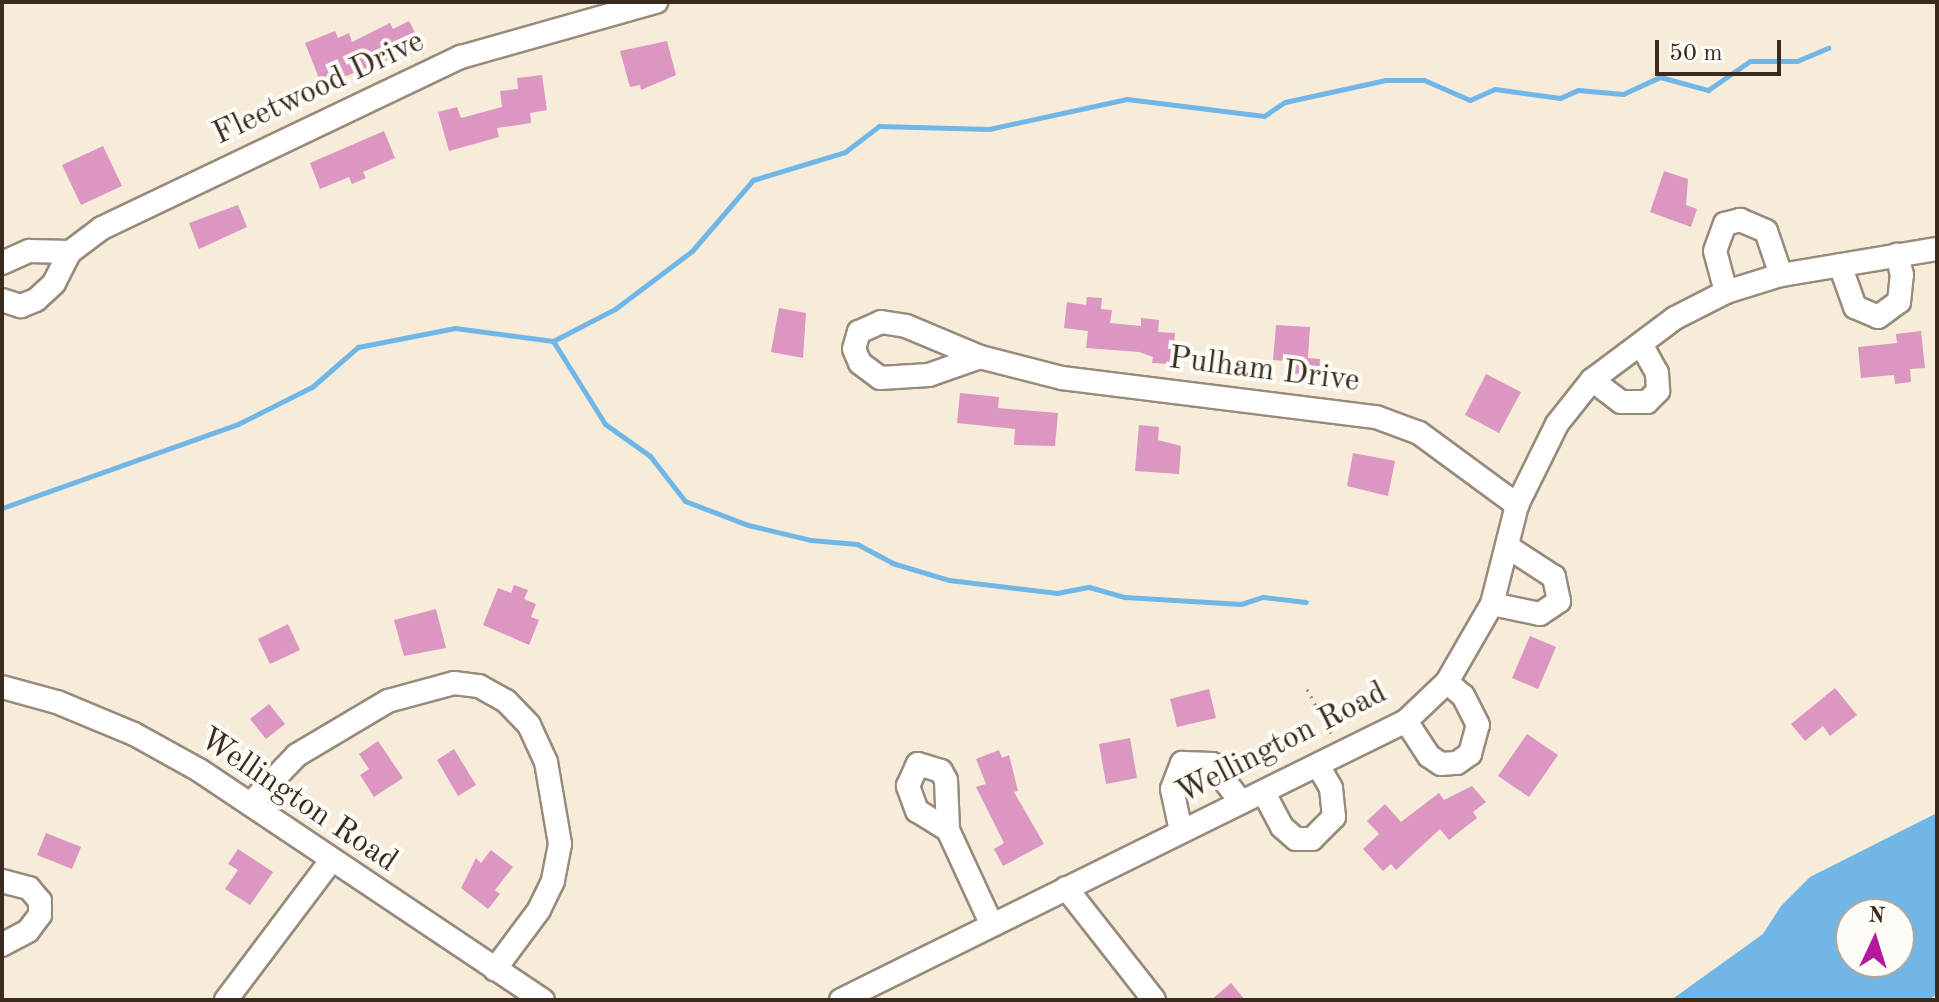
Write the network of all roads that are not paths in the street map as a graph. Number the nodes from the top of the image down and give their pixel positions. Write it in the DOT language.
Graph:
graph roads {
  1 [pos="656,2"];
  2 [pos="1937,249"];
  3 [pos="70,252"];
  4 [pos="1897,255"];
  5 [pos="2,263"];
  6 [pos="1840,265"];
  7 [pos="1781,275"];
  8 [pos="1726,292"];
  9 [pos="2,300"];
  10 [pos="1641,344"];
  11 [pos="980,357"];
  12 [pos="1592,380"];
  13 [pos="1517,505"];
  14 [pos="1508,547"];
  15 [pos="1492,604"];
  16 [pos="1447,682"];
  17 [pos="2,687"];
  18 [pos="1406,721"];
  19 [pos="1319,767"];
  20 [pos="1264,793"];
  21 [pos="1241,802"];
  22 [pos="250,804"];
  23 [pos="948,830"];
  24 [pos="1181,831"];
  25 [pos="330,862"];
  26 [pos="2,881"];
  27 [pos="1066,888"];
  28 [pos="991,923"];
  29 [pos="2,945"];
  30 [pos="495,969"];
  31 [pos="880,992"];
  32 [pos="226,1000"];
  33 [pos="543,1000"];
  34 [pos="841,1000"];
  35 [pos="1154,1000"];
  1 -- 3 [label="street, Fleetwood Drive"];
  2 -- 4 [label="street, Wellington Road"];
  3 -- 5 [label="street"];
  3 -- 9 [label="street, Fleetwood Drive"];
  4 -- 6 [label="street, Wellington Road"];
  4 -- 6 [label="street"];
  6 -- 7 [label="street, Wellington Road"];
  7 -- 8 [label="street, Wellington Road"];
  7 -- 8 [label="street"];
  8 -- 10 [label="street, Wellington Road"];
  10 -- 12 [label="street, Wellington Road"];
  10 -- 12 [label="street"];
  11 -- 11 [label="street, Pulham Drive"];
  11 -- 13 [label="street, Pulham Drive"];
  12 -- 13 [label="street, Wellington Road"];
  13 -- 14 [label="street, Wellington Road"];
  14 -- 15 [label="street, Wellington Road"];
  14 -- 15 [label="street"];
  15 -- 16 [label="street, Wellington Road"];
  16 -- 18 [label="street, Wellington Road"];
  16 -- 18 [label="street"];
  17 -- 22 [label="street, Wellington Road"];
  18 -- 19 [label="street, Wellington Road"];
  19 -- 20 [label="street, Wellington Road"];
  19 -- 20 [label="street"];
  20 -- 21 [label="street, Wellington Road"];
  21 -- 24 [label="street, Wellington Road"];
  21 -- 24 [label="street"];
  22 -- 25 [label="street, Wellington Road"];
  22 -- 30 [label="street"];
  23 -- 28 [label="street"];
  24 -- 27 [label="street, Wellington Road"];
  25 -- 30 [label="street, Wellington Road"];
  25 -- 32 [label="street"];
  26 -- 29 [label="street"];
  27 -- 28 [label="street, Wellington Road"];
  27 -- 35 [label="street"];
  28 -- 31 [label="street, Wellington Road"];
  30 -- 33 [label="street, Wellington Road"];
  31 -- 34 [label="street, Wellington Road"];
}
